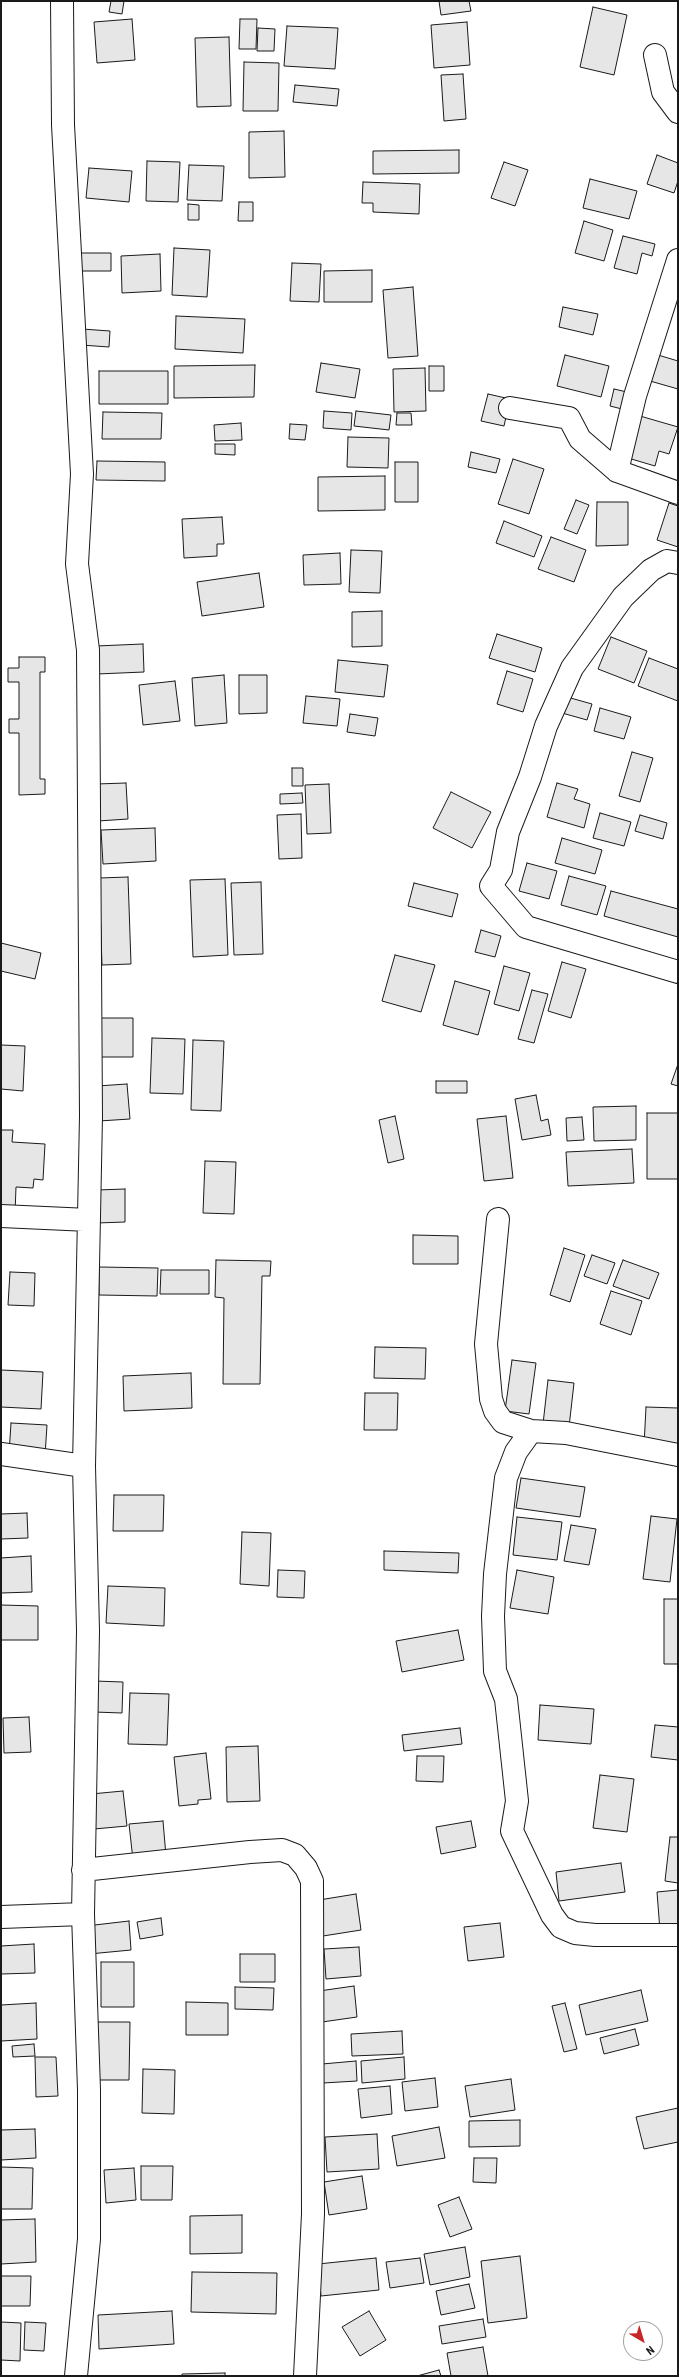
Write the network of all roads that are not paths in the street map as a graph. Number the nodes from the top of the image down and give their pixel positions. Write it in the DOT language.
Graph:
graph roads {
  1 [pos="62,1"];
  2 [pos="655,55"];
  3 [pos="678,112"];
  4 [pos="678,260"];
  5 [pos="510,408"];
  6 [pos="617,471"];
  7 [pos="678,493"];
  8 [pos="678,563"];
  9 [pos="678,972"];
  10 [pos="1,1216"];
  11 [pos="498,1219"];
  12 [pos="89,1220"];
  13 [pos="531,1431"];
  14 [pos="1,1454"];
  15 [pos="678,1455"];
  16 [pos="84,1466"];
  17 [pos="83,1870"];
  18 [pos="83,1914"];
  19 [pos="1,1917"];
  20 [pos="678,1935"];
  21 [pos="76,2376"];
  22 [pos="305,2376"];
  1 -- 12 [label="street"];
  2 -- 3 [label="street"];
  4 -- 6 [label="street"];
  5 -- 6 [label="street"];
  6 -- 7 [label="street"];
  8 -- 9 [label="street"];
  10 -- 12 [label="street"];
  11 -- 13 [label="street"];
  12 -- 16 [label="street"];
  13 -- 15 [label="street"];
  13 -- 20 [label="street"];
  14 -- 16 [label="street"];
  16 -- 17 [label="street"];
  17 -- 18 [label="street"];
  17 -- 22 [label="street"];
  18 -- 19 [label="street"];
  18 -- 21 [label="street"];
}
